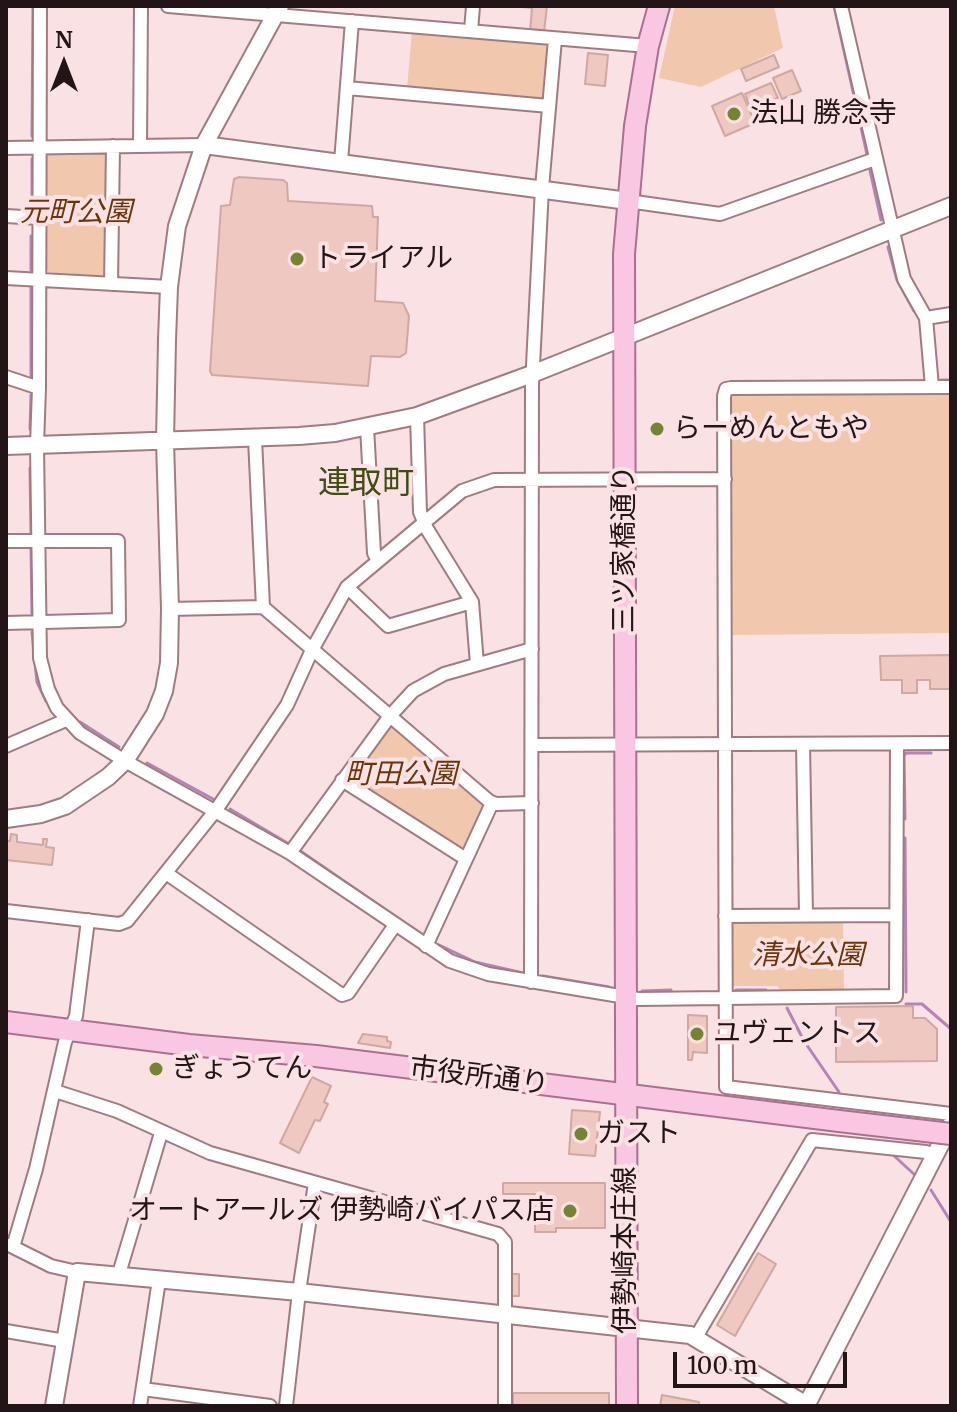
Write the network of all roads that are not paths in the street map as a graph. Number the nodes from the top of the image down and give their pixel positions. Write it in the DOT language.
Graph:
graph roads {
  1 [pos="40,6"];
  2 [pos="141,6"];
  3 [pos="168,6"];
  4 [pos="473,6"];
  5 [pos="659,6"];
  6 [pos="841,6"];
  7 [pos="278,10"];
  8 [pos="352,21"];
  9 [pos="471,31"];
  10 [pos="555,39"];
  11 [pos="648,46"];
  12 [pos="347,88"];
  13 [pos="549,106"];
  14 [pos="140,145"];
  15 [pos="204,145"];
  16 [pos="113,146"];
  17 [pos="6,148"];
  18 [pos="40,148"];
  19 [pos="875,159"];
  20 [pos="341,162"];
  21 [pos="542,188"];
  22 [pos="628,201"];
  23 [pos="951,206"];
  24 [pos="6,216"];
  25 [pos="39,218"];
  26 [pos="892,229"];
  27 [pos="6,278"];
  28 [pos="40,279"];
  29 [pos="111,284"];
  30 [pos="169,287"];
  31 [pos="951,314"];
  32 [pos="926,318"];
  33 [pos="624,337"];
  34 [pos="532,374"];
  35 [pos="6,377"];
  36 [pos="932,387"];
  37 [pos="951,387"];
  38 [pos="39,388"];
  39 [pos="417,416"];
  40 [pos="367,427"];
  41 [pos="255,439"];
  42 [pos="165,441"];
  43 [pos="37,445"];
  44 [pos="6,446"];
  45 [pos="532,479"];
  46 [pos="625,479"];
  47 [pos="725,479"];
  48 [pos="423,522"];
  49 [pos="6,541"];
  50 [pos="39,541"];
  51 [pos="378,561"];
  52 [pos="347,587"];
  53 [pos="472,602"];
  54 [pos="263,607"];
  55 [pos="170,609"];
  56 [pos="41,621"];
  57 [pos="6,623"];
  58 [pos="532,649"];
  59 [pos="312,650"];
  60 [pos="477,664"];
  61 [pos="390,716"];
  62 [pos="66,720"];
  63 [pos="951,743"];
  64 [pos="726,744"];
  65 [pos="803,744"];
  66 [pos="897,744"];
  67 [pos="533,745"];
  68 [pos="624,745"];
  69 [pos="6,746"];
  70 [pos="125,761"];
  71 [pos="342,780"];
  72 [pos="492,803"];
  73 [pos="532,803"];
  74 [pos="216,810"];
  75 [pos="6,819"];
  76 [pos="290,853"];
  77 [pos="466,859"];
  78 [pos="166,873"];
  79 [pos="6,911"];
  80 [pos="806,915"];
  81 [pos="896,915"];
  82 [pos="725,916"];
  83 [pos="88,920"];
  84 [pos="395,925"];
  85 [pos="426,946"];
  86 [pos="531,982"];
  87 [pos="626,998"];
  88 [pos="726,998"];
  89 [pos="6,1022"];
  90 [pos="71,1029"];
  91 [pos="55,1091"];
  92 [pos="625,1095"];
  93 [pos="951,1114"];
  94 [pos="951,1124"];
  95 [pos="161,1133"];
  96 [pos="951,1134"];
  97 [pos="936,1156"];
  98 [pos="315,1183"];
  99 [pos="10,1245"];
  100 [pos="77,1272"];
  101 [pos="118,1277"];
  102 [pos="159,1280"];
  103 [pos="299,1292"];
  104 [pos="504,1315"];
  105 [pos="627,1329"];
  106 [pos="6,1331"];
  107 [pos="696,1337"];
  108 [pos="65,1341"];
  109 [pos="143,1389"];
  110 [pos="54,1406"];
  111 [pos="140,1406"];
  112 [pos="270,1406"];
  113 [pos="286,1406"];
  114 [pos="505,1406"];
  115 [pos="627,1406"];
  116 [pos="807,1406"];
  1 -- 18 [label="street"];
  2 -- 14 [label="street"];
  3 -- 7 [label="street"];
  4 -- 9 [label="street"];
  5 -- 11 [label="main road, 三ツ家橋通り"];
  6 -- 19 [label="street"];
  7 -- 8 [label="street"];
  7 -- 15 [label="street"];
  8 -- 9 [label="street"];
  8 -- 12 [label="street"];
  9 -- 10 [label="street"];
  10 -- 11 [label="street"];
  10 -- 13 [label="street"];
  11 -- 22 [label="main road, 三ツ家橋通り"];
  12 -- 13 [label="street"];
  12 -- 20 [label="street"];
  13 -- 21 [label="street"];
  14 -- 15 [label="street"];
  14 -- 16 [label="street"];
  15 -- 20 [label="street"];
  15 -- 30 [label="street"];
  16 -- 18 [label="street"];
  16 -- 29 [label="street"];
  17 -- 18 [label="street"];
  18 -- 25 [label="street"];
  19 -- 22 [label="street"];
  19 -- 26 [label="street"];
  20 -- 21 [label="street"];
  21 -- 22 [label="street"];
  21 -- 34 [label="street"];
  22 -- 33 [label="main road, 三ツ家橋通り"];
  23 -- 26 [label="street"];
  24 -- 25 [label="street"];
  25 -- 28 [label="street"];
  26 -- 32 [label="street"];
  26 -- 33 [label="street"];
  27 -- 28 [label="street"];
  28 -- 29 [label="street"];
  28 -- 38 [label="street"];
  29 -- 30 [label="street"];
  30 -- 42 [label="street"];
  31 -- 32 [label="street"];
  32 -- 36 [label="street"];
  33 -- 34 [label="street"];
  33 -- 46 [label="main road, 三ツ家橋通り"];
  34 -- 39 [label="street"];
  34 -- 45 [label="street"];
  35 -- 38 [label="street"];
  36 -- 37 [label="street"];
  36 -- 47 [label="street"];
  38 -- 43 [label="street"];
  39 -- 40 [label="street"];
  39 -- 48 [label="street"];
  40 -- 41 [label="street"];
  40 -- 51 [label="street"];
  41 -- 42 [label="street"];
  41 -- 54 [label="street"];
  42 -- 43 [label="street"];
  42 -- 55 [label="street"];
  43 -- 44 [label="street"];
  43 -- 50 [label="street"];
  45 -- 46 [label="street"];
  45 -- 48 [label="street"];
  45 -- 58 [label="street"];
  46 -- 47 [label="street"];
  46 -- 68 [label="main road, 三ツ家橋通り"];
  47 -- 64 [label="street"];
  48 -- 51 [label="street"];
  48 -- 53 [label="street"];
  49 -- 50 [label="street"];
  50 -- 56 [label="street"];
  50 -- 56 [label="street"];
  51 -- 52 [label="street"];
  52 -- 53 [label="street"];
  52 -- 59 [label="street"];
  53 -- 60 [label="street"];
  54 -- 55 [label="street"];
  54 -- 59 [label="street"];
  55 -- 70 [label="street"];
  56 -- 57 [label="street"];
  56 -- 62 [label="street"];
  58 -- 60 [label="street"];
  58 -- 67 [label="street"];
  59 -- 61 [label="street"];
  59 -- 74 [label="street"];
  60 -- 61 [label="street"];
  61 -- 71 [label="street"];
  61 -- 72 [label="street"];
  62 -- 69 [label="street"];
  62 -- 70 [label="street"];
  63 -- 66 [label="street"];
  64 -- 65 [label="street"];
  64 -- 68 [label="street"];
  64 -- 82 [label="street"];
  65 -- 66 [label="street"];
  65 -- 80 [label="street"];
  66 -- 81 [label="street"];
  67 -- 68 [label="street"];
  67 -- 73 [label="street"];
  68 -- 87 [label="main road, 三ツ家橋通り"];
  70 -- 74 [label="street"];
  70 -- 75 [label="street"];
  71 -- 76 [label="street"];
  71 -- 77 [label="street"];
  72 -- 73 [label="street"];
  72 -- 77 [label="street"];
  73 -- 86 [label="street"];
  74 -- 76 [label="street"];
  74 -- 78 [label="street"];
  76 -- 84 [label="street"];
  77 -- 85 [label="street"];
  78 -- 83 [label="street"];
  78 -- 84 [label="street"];
  79 -- 83 [label="street"];
  80 -- 81 [label="street"];
  80 -- 82 [label="street"];
  81 -- 88 [label="street"];
  82 -- 88 [label="street"];
  83 -- 90 [label="street"];
  84 -- 85 [label="street"];
  85 -- 86 [label="street"];
  86 -- 87 [label="street"];
  87 -- 88 [label="street"];
  87 -- 92 [label="main road, 三ツ家橋通り"];
  88 -- 93 [label="street"];
  89 -- 90 [label="main road, 市役所通り"];
  90 -- 91 [label="street"];
  90 -- 92 [label="main road, 市役所通り"];
  91 -- 95 [label="street"];
  91 -- 99 [label="street"];
  92 -- 96 [label="main road, 市役所通り, bridge"];
  92 -- 105 [label="main road, 伊勢崎本庄線"];
  94 -- 97 [label="street"];
  95 -- 98 [label="street"];
  95 -- 101 [label="street"];
  97 -- 107 [label="street"];
  97 -- 116 [label="street"];
  98 -- 103 [label="street"];
  98 -- 104 [label="street"];
  99 -- 100 [label="street"];
  100 -- 101 [label="street"];
  100 -- 108 [label="street"];
  101 -- 102 [label="street"];
  102 -- 103 [label="street"];
  102 -- 109 [label="street"];
  103 -- 104 [label="street"];
  103 -- 113 [label="street"];
  104 -- 105 [label="street"];
  104 -- 114 [label="street"];
  105 -- 107 [label="street"];
  105 -- 115 [label="main road, 伊勢崎本庄線"];
  106 -- 108 [label="street"];
  107 -- 116 [label="street"];
  108 -- 110 [label="street"];
  109 -- 111 [label="street"];
  109 -- 112 [label="street"];
}
